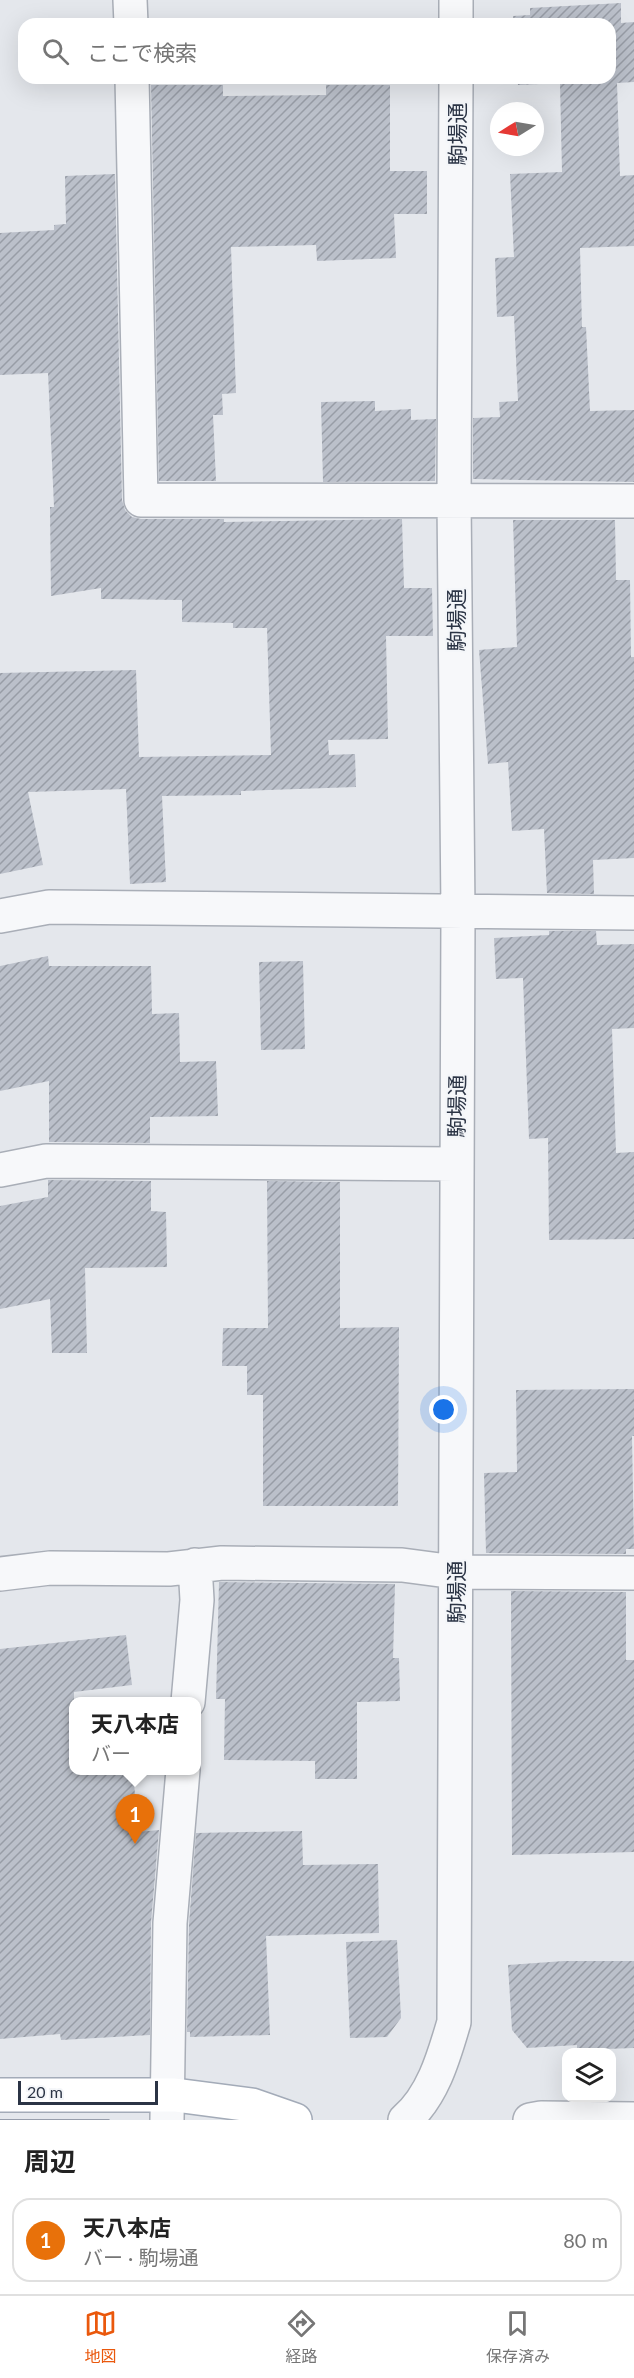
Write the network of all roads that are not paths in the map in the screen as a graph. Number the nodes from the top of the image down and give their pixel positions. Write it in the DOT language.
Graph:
graph roads {
  1 [pos="130,0"];
  2 [pos="456,0"];
  3 [pos="131,18"];
  4 [pos="456,18"];
  5 [pos="132,84"];
  6 [pos="456,84"];
  7 [pos="454,499"];
  8 [pos="634,501"];
  9 [pos="458,912"];
  10 [pos="634,913"];
  11 [pos="0,916"];
  12 [pos="455,1164"];
  13 [pos="0,1170"];
  14 [pos="195,1565"];
  15 [pos="456,1572"];
  16 [pos="634,1573"];
  17 [pos="0,1574"];
  18 [pos="188,1697"];
  19 [pos="183,1775"];
  20 [pos="0,2095"];
  21 [pos="167,2108"];
  22 [pos="634,2119"];
  23 [pos="295,2120"];
  24 [pos="405,2120"];
  25 [pos="530,2120"];
  1 -- 3 [label="street"];
  2 -- 4 [label="street"];
  5 -- 7 [label="street"];
  6 -- 7 [label="street, 駒場通"];
  7 -- 8 [label="street"];
  7 -- 9 [label="street, 駒場通"];
  9 -- 10 [label="street"];
  9 -- 11 [label="street"];
  9 -- 12 [label="street, 駒場通"];
  12 -- 13 [label="street"];
  12 -- 15 [label="street, 駒場通"];
  14 -- 15 [label="street"];
  14 -- 17 [label="street"];
  14 -- 18 [label="street"];
  15 -- 16 [label="street"];
  15 -- 24 [label="street, 駒場通"];
  19 -- 21 [label="street"];
  20 -- 21 [label="main road"];
  21 -- 23 [label="main road"];
  22 -- 25 [label="street"];
}
